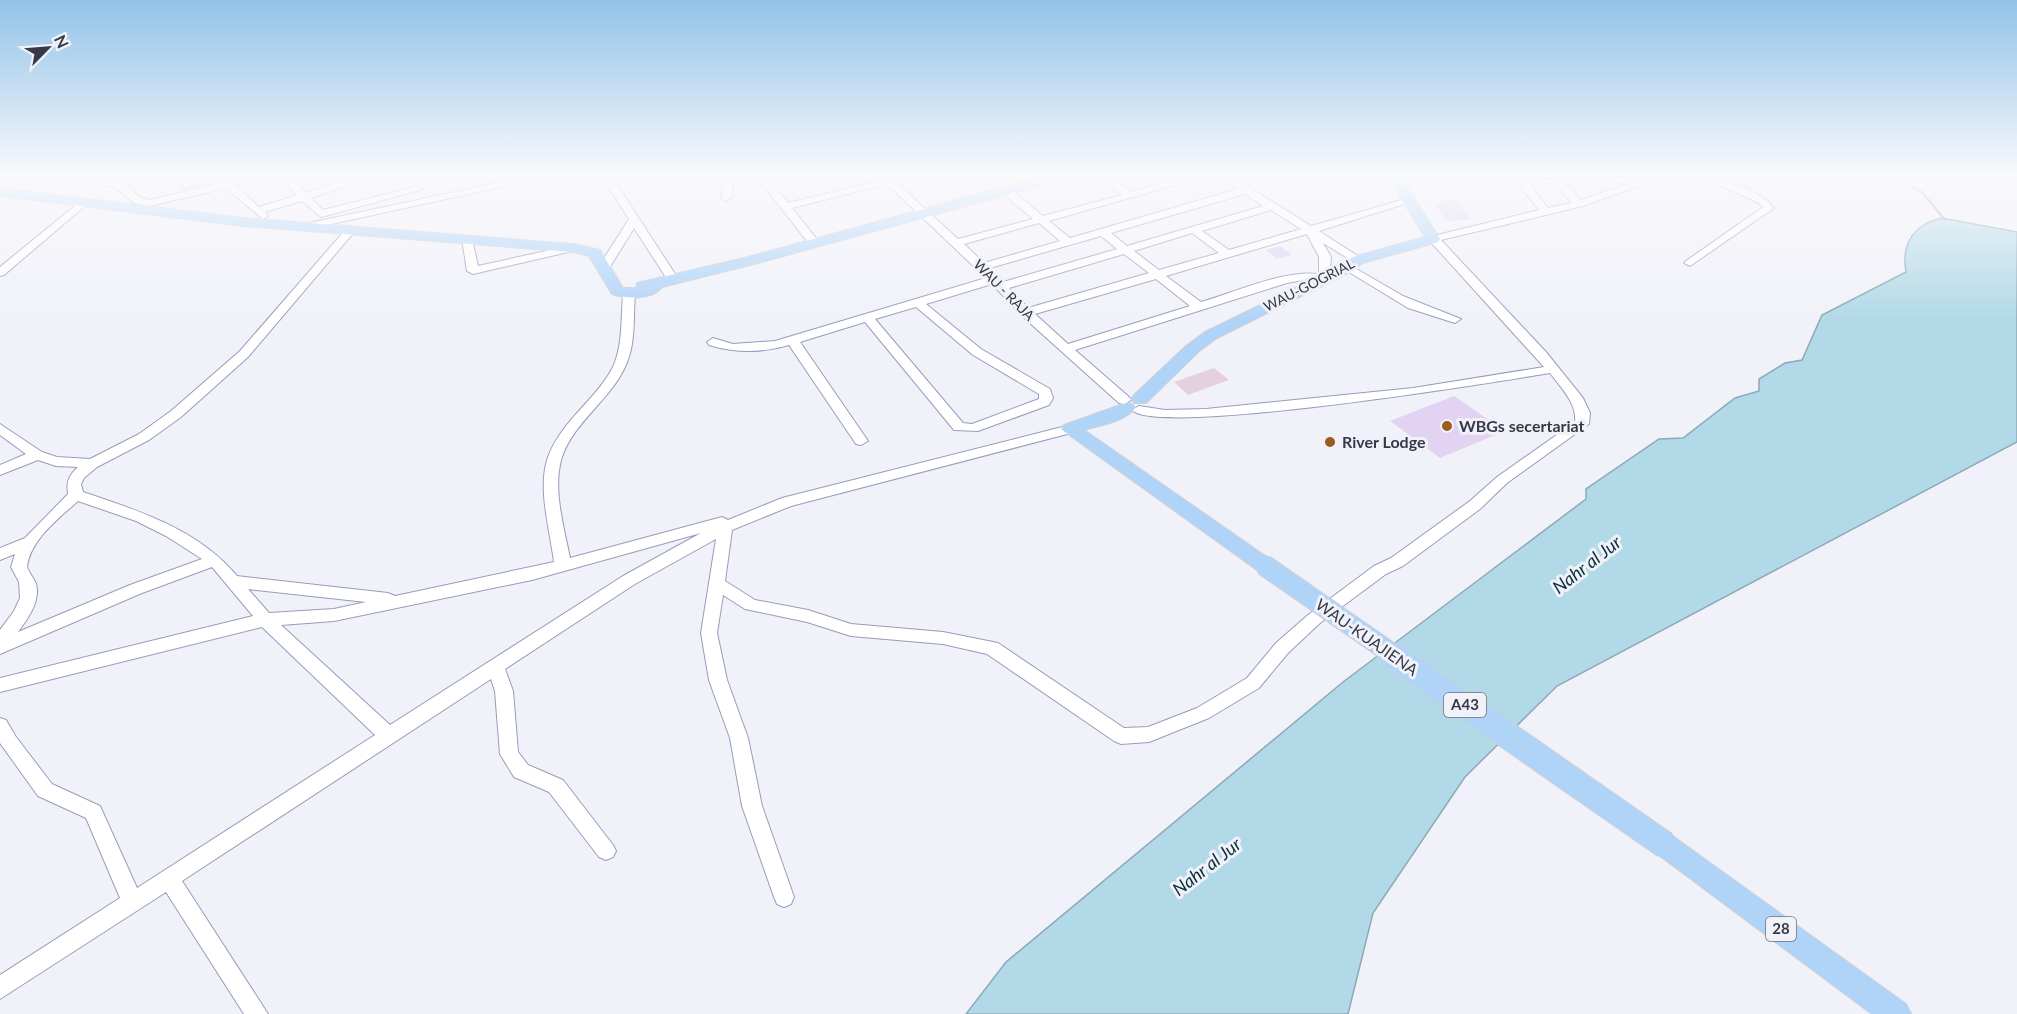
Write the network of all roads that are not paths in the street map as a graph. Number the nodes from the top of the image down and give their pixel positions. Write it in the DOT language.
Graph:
graph roads {
  1 [pos="57,224"];
  2 [pos="268,224"];
  3 [pos="317,224"];
  4 [pos="631,224"];
  5 [pos="637,224"];
  6 [pos="799,224"];
  7 [pos="885,224"];
  8 [pos="936,224"];
  9 [pos="1024,224"];
  10 [pos="1045,224"];
  11 [pos="1129,224"];
  12 [pos="1213,224"];
  13 [pos="1302,224"];
  14 [pos="1327,224"];
  15 [pos="1424,224"];
  16 [pos="1494,224"];
  17 [pos="1746,224"];
  18 [pos="274,225"];
  19 [pos="309,226"];
  20 [pos="1310,229"];
  21 [pos="1194,230"];
  22 [pos="350,231"];
  23 [pos="1103,232"];
  24 [pos="467,239"];
  25 [pos="1433,239"];
  26 [pos="1068,242"];
  27 [pos="814,243"];
  28 [pos="955,243"];
  29 [pos="573,248"];
  30 [pos="1126,250"];
  31 [pos="1227,254"];
  32 [pos="1353,263"];
  33 [pos="1690,263"];
  34 [pos="982,267"];
  35 [pos="0,273"];
  36 [pos="608,274"];
  37 [pos="1158,274"];
  38 [pos="1325,278"];
  39 [pos="673,280"];
  40 [pos="996,284"];
  41 [pos="652,285"];
  42 [pos="629,294"];
  43 [pos="918,303"];
  44 [pos="1198,306"];
  45 [pos="1026,313"];
  46 [pos="868,318"];
  47 [pos="1455,319"];
  48 [pos="793,341"];
  49 [pos="712,342"];
  50 [pos="1066,348"];
  51 [pos="1552,369"];
  52 [pos="1132,404"];
  53 [pos="0,428"];
  54 [pos="1070,429"];
  55 [pos="861,441"];
  56 [pos="37,455"];
  57 [pos="92,464"];
  58 [pos="0,470"];
  59 [pos="76,495"];
  60 [pos="755,513"];
  61 [pos="725,528"];
  62 [pos="31,541"];
  63 [pos="0,554"];
  64 [pos="214,560"];
  65 [pos="563,566"];
  66 [pos="232,581"];
  67 [pos="717,585"];
  68 [pos="403,601"];
  69 [pos="265,620"];
  70 [pos="0,642"];
  71 [pos="0,647"];
  72 [pos="496,668"];
  73 [pos="0,685"];
  74 [pos="0,725"];
  75 [pos="388,735"];
  76 [pos="1665,845"];
  77 [pos="606,851"];
  78 [pos="169,879"];
  79 [pos="784,897"];
  80 [pos="134,903"];
  81 [pos="0,988"];
  82 [pos="257,1014"];
  83 [pos="1896,1014"];
  1 -- 35 [label="street"];
  2 -- 18 [label="main road"];
  3 -- 19 [label="street"];
  4 -- 36 [label="street"];
  5 -- 39 [label="street"];
  6 -- 27 [label="street"];
  7 -- 27 [label="main road"];
  8 -- 28 [label="street, WAU - RAJA"];
  9 -- 28 [label="street"];
  10 -- 26 [label="street"];
  11 -- 23 [label="street"];
  12 -- 21 [label="street"];
  13 -- 20 [label="street"];
  14 -- 20 [label="street"];
  15 -- 25 [label="main road"];
  16 -- 25 [label="street"];
  17 -- 33 [label="street"];
  18 -- 19 [label="main road"];
  19 -- 22 [label="main road"];
  20 -- 31 [label="street"];
  20 -- 32 [label="street"];
  20 -- 38 [label="street"];
  21 -- 30 [label="street"];
  21 -- 31 [label="street"];
  22 -- 24 [label="main road"];
  22 -- 57 [label="street"];
  23 -- 26 [label="street"];
  23 -- 30 [label="street"];
  24 -- 29 [label="main road"];
  24 -- 29 [label="street"];
  25 -- 32 [label="main road, WAU-GOGRIAL"];
  25 -- 51 [label="street"];
  26 -- 34 [label="street"];
  27 -- 39 [label="main road"];
  28 -- 34 [label="street, WAU - RAJA"];
  29 -- 36 [label="main road"];
  30 -- 37 [label="street"];
  30 -- 40 [label="street"];
  31 -- 37 [label="street"];
  32 -- 38 [label="main road, WAU-GOGRIAL"];
  32 -- 47 [label="street"];
  34 -- 40 [label="street, WAU - RAJA"];
  36 -- 41 [label="main road"];
  36 -- 42 [label="main road"];
  37 -- 44 [label="street"];
  37 -- 45 [label="street"];
  38 -- 44 [label="street"];
  38 -- 52 [label="main road, WAU-GOGRIAL"];
  39 -- 41 [label="main road"];
  40 -- 43 [label="street"];
  40 -- 45 [label="street, WAU - RAJA"];
  41 -- 42 [label="main road"];
  42 -- 65 [label="street"];
  43 -- 46 [label="street"];
  43 -- 46 [label="street"];
  44 -- 50 [label="street"];
  45 -- 50 [label="street, WAU - RAJA"];
  46 -- 48 [label="street"];
  48 -- 49 [label="street"];
  48 -- 55 [label="street"];
  50 -- 52 [label="street, WAU - RAJA"];
  51 -- 52 [label="street"];
  51 -- 67 [label="street"];
  52 -- 54 [label="main road, WAU-GOGRIAL"];
  53 -- 56 [label="street"];
  54 -- 60 [label="street"];
  54 -- 76 [label="main road, WAU-KUAJIENA / A43, bridge"];
  56 -- 57 [label="street"];
  56 -- 58 [label="street"];
  57 -- 59 [label="street"];
  59 -- 62 [label="street"];
  59 -- 64 [label="street"];
  60 -- 61 [label="street"];
  60 -- 65 [label="street"];
  61 -- 67 [label="street"];
  61 -- 72 [label="street"];
  62 -- 63 [label="street"];
  62 -- 70 [label="street"];
  64 -- 66 [label="street"];
  64 -- 71 [label="street"];
  65 -- 68 [label="street"];
  66 -- 68 [label="street"];
  66 -- 69 [label="street"];
  67 -- 79 [label="street"];
  68 -- 69 [label="street"];
  69 -- 73 [label="street"];
  69 -- 75 [label="street"];
  72 -- 75 [label="street"];
  72 -- 77 [label="street"];
  74 -- 80 [label="street"];
  75 -- 78 [label="street"];
  76 -- 83 [label="main road, 28"];
  78 -- 80 [label="street"];
  78 -- 82 [label="street"];
  80 -- 81 [label="street"];
}
